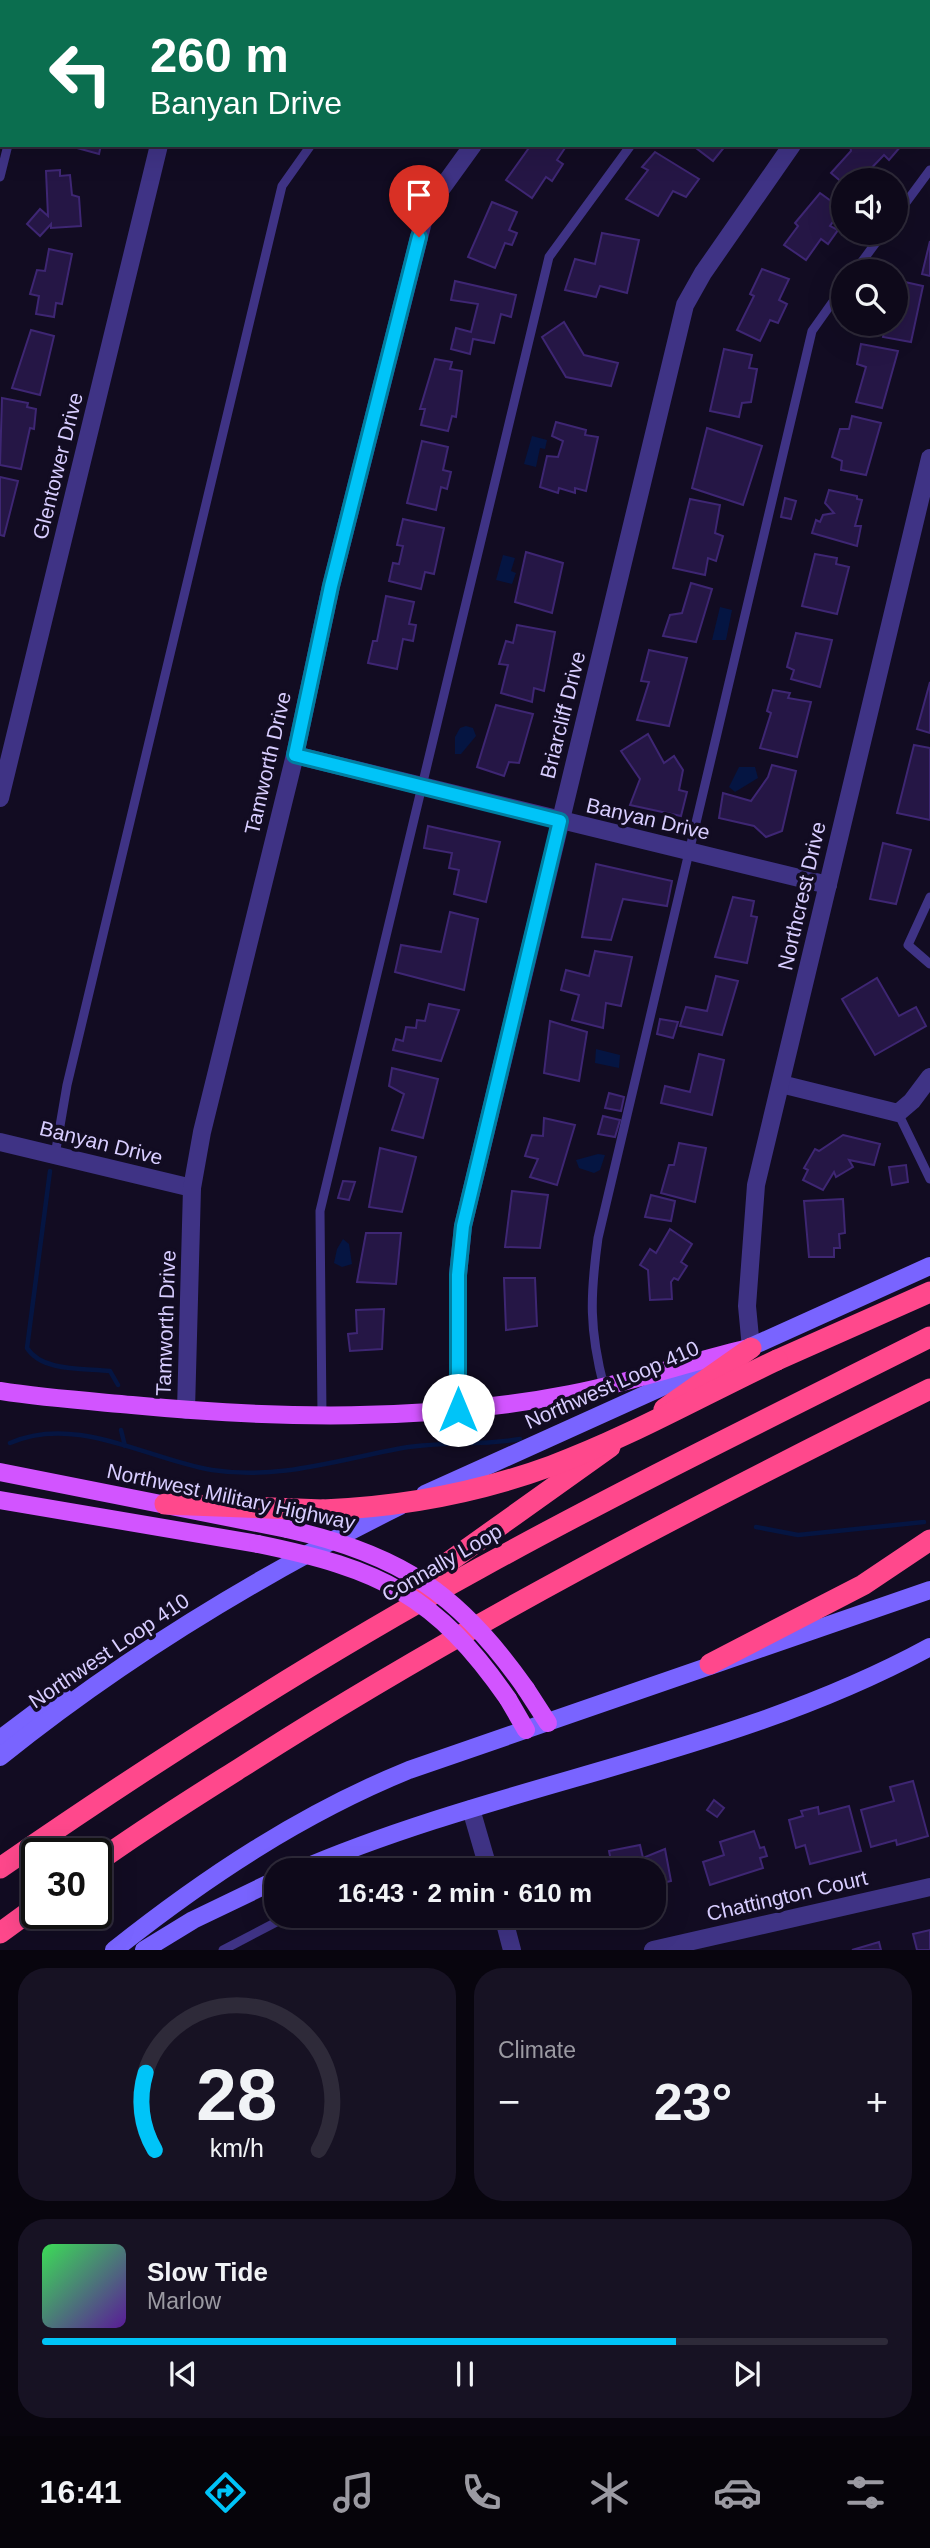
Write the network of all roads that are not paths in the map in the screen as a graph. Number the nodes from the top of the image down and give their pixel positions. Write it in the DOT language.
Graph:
graph roads {
  1 [pos="8,147"];
  2 [pos="159,147"];
  3 [pos="310,147"];
  4 [pos="472,147"];
  5 [pos="631,147"];
  6 [pos="791,147"];
  7 [pos="930,170"];
  8 [pos="0,177"];
  9 [pos="908,200"];
  10 [pos="831,304"];
  11 [pos="929,465"];
  12 [pos="295,755"];
  13 [pos="423,787"];
  14 [pos="0,798"];
  15 [pos="560,821"];
  16 [pos="690,852"];
  17 [pos="828,885"];
  18 [pos="930,897"];
  19 [pos="930,964"];
  20 [pos="930,1077"];
  21 [pos="781,1083"];
  22 [pos="898,1113"];
  23 [pos="0,1142"];
  24 [pos="55,1155"];
  25 [pos="930,1179"];
  26 [pos="192,1188"];
  27 [pos="930,1266"];
  28 [pos="930,1292"];
  29 [pos="930,1337"];
  30 [pos="751,1348"];
  31 [pos="604,1387"];
  32 [pos="930,1389"];
  33 [pos="0,1391"];
  34 [pos="186,1410"];
  35 [pos="458,1410"];
  36 [pos="322,1416"];
  37 [pos="0,1472"];
  38 [pos="0,1500"];
  39 [pos="165,1504"];
  40 [pos="930,1541"];
  41 [pos="930,1590"];
  42 [pos="930,1647"];
  43 [pos="710,1664"];
  44 [pos="122,1666"];
  45 [pos="270,1690"];
  46 [pos="548,1723"];
  47 [pos="526,1730"];
  48 [pos="0,1739"];
  49 [pos="0,1757"];
  50 [pos="111,1792"];
  51 [pos="471,1809"];
  52 [pos="112,1853"];
  53 [pos="0,1854"];
  54 [pos="327,1858"];
  55 [pos="485,1858"];
  56 [pos="0,1868"];
  57 [pos="264,1886"];
  58 [pos="930,1887"];
  59 [pos="21,1918"];
  60 [pos="265,1928"];
  61 [pos="506,1928"];
  62 [pos="0,1933"];
  63 [pos="114,1950"];
  64 [pos="144,1950"];
  65 [pos="223,1950"];
  66 [pos="512,1950"];
  67 [pos="653,1950"];
  1 -- 8 [label="lane"];
  2 -- 14 [label="street, Glentower Drive"];
  3 -- 24 [label="lane"];
  4 -- 12 [label="street, Tamworth Drive"];
  5 -- 13 [label="lane"];
  6 -- 15 [label="street, Briarcliff Drive"];
  7 -- 9 [label="lane"];
  10 -- 16 [label="lane"];
  11 -- 17 [label="street, Northcrest Drive"];
  12 -- 13 [label="street, Banyan Drive"];
  12 -- 26 [label="street, Tamworth Drive"];
  13 -- 15 [label="street, Banyan Drive"];
  13 -- 36 [label="lane"];
  15 -- 16 [label="street, Banyan Drive"];
  15 -- 35 [label="street, Briarcliff Drive"];
  16 -- 17 [label="street, Banyan Drive"];
  16 -- 31 [label="lane"];
  17 -- 21 [label="street, Northcrest Drive"];
  18 -- 19 [label="lane"];
  20 -- 22 [label="street"];
  21 -- 22 [label="street"];
  21 -- 30 [label="street, Northcrest Drive"];
  22 -- 25 [label="lane"];
  23 -- 24 [label="street, Banyan Drive"];
  24 -- 26 [label="street, Banyan Drive"];
  26 -- 34 [label="street, Tamworth Drive"];
  27 -- 30 [label="main road, Northwest Loop 410"];
  28 -- 39 [label="highway, bridge"];
  29 -- 45 [label="highway, Connally Loop"];
  30 -- 31 [label="main road"];
  30 -- 44 [label="main road, Northwest Loop 410"];
  30 -- 45 [label="highway"];
  31 -- 35 [label="main road"];
  32 -- 52 [label="highway"];
  33 -- 34 [label="main road"];
  34 -- 36 [label="main road"];
  35 -- 36 [label="main road"];
  37 -- 39 [label="main road, Northwest Military Highway"];
  38 -- 47 [label="main road, Northwest Military Highway, bridge"];
  39 -- 46 [label="main road, Northwest Military Highway, bridge"];
  40 -- 43 [label="highway"];
  41 -- 43 [label="main road"];
  42 -- 51 [label="main road"];
  43 -- 46 [label="main road"];
  44 -- 48 [label="main road"];
  44 -- 49 [label="main road, Northwest Loop 410"];
  45 -- 50 [label="highway, Connally Loop"];
  46 -- 47 [label="main road"];
  47 -- 63 [label="main road"];
  50 -- 53 [label="highway"];
  50 -- 56 [label="highway, Connally Loop"];
  51 -- 54 [label="main road"];
  51 -- 55 [label="street"];
  57 -- 64 [label="main road"];
  58 -- 67 [label="street, Chattington Court"];
  59 -- 62 [label="highway"];
  60 -- 65 [label="lane"];
  61 -- 66 [label="street"];
}
